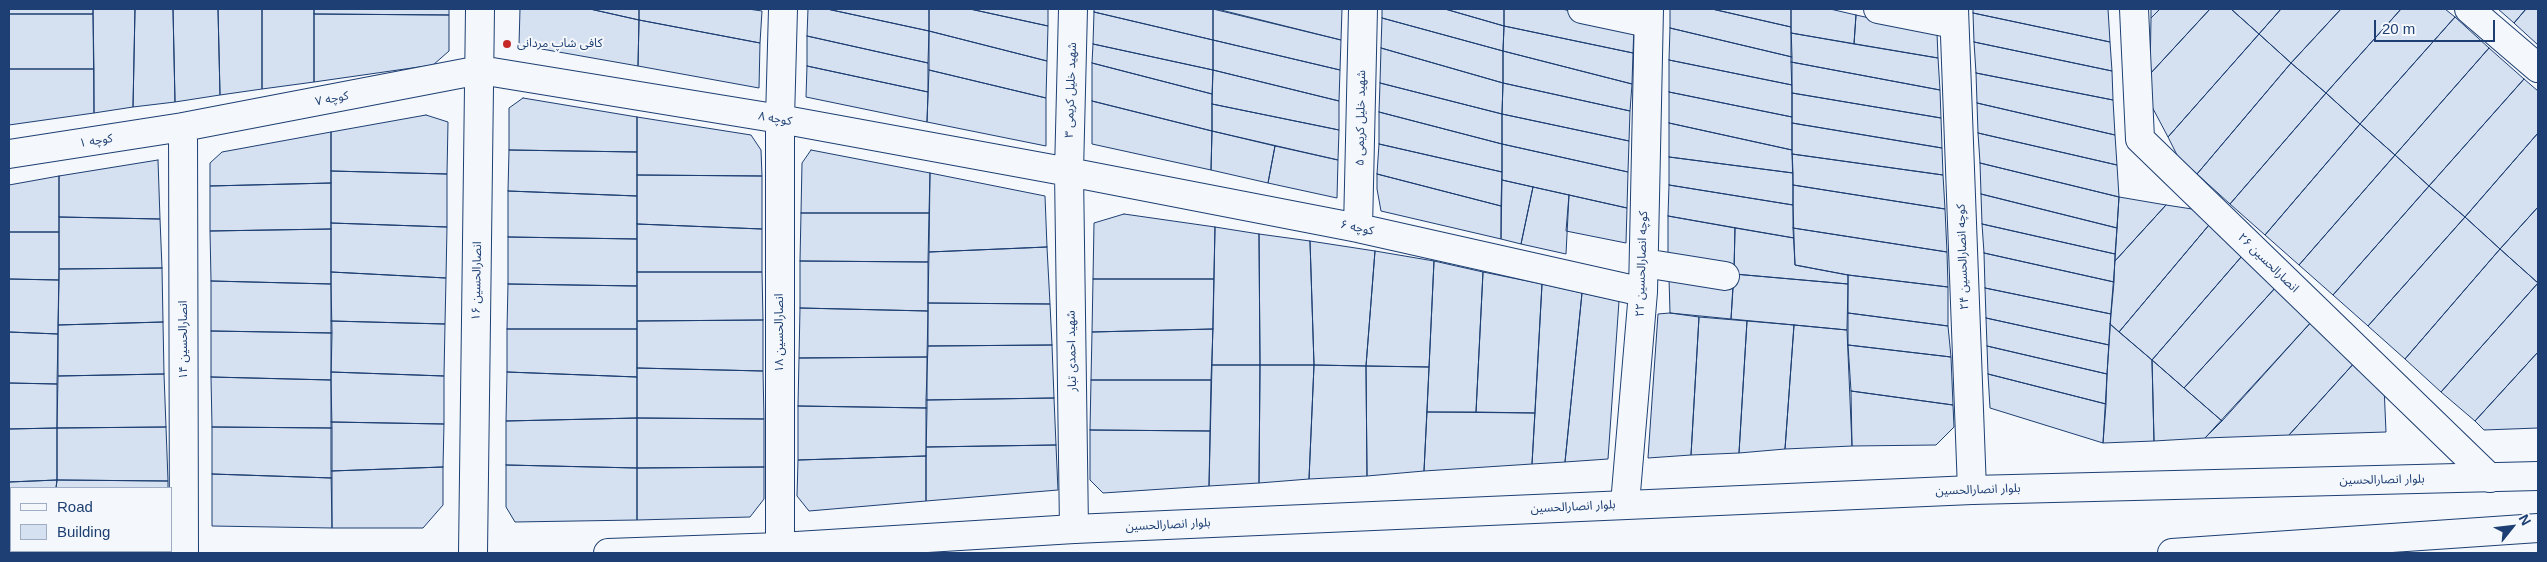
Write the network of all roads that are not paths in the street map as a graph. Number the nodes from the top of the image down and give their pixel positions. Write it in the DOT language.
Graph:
graph roads {
  1 [pos="480,9"];
  2 [pos="783,9"];
  3 [pos="1073,9"];
  4 [pos="1363,9"];
  5 [pos="1582,9"];
  6 [pos="1878,9"];
  7 [pos="2134,9"];
  8 [pos="2469,9"];
  9 [pos="1649,16"];
  10 [pos="1954,16"];
  11 [pos="2538,68"];
  12 [pos="480,70"];
  13 [pos="780,119"];
  14 [pos="184,127"];
  15 [pos="9,154"];
  16 [pos="1069,172"];
  17 [pos="1358,228"];
  18 [pos="1644,263"];
  19 [pos="1725,276"];
  20 [pos="1643,292"];
  21 [pos="2537,475"];
  22 [pos="2490,478"];
  23 [pos="1972,490"];
  24 [pos="1625,504"];
  25 [pos="2538,528"];
  26 [pos="1074,529"];
  27 [pos="2410,538"];
  28 [pos="780,547"];
  29 [pos="184,553"];
  30 [pos="473,553"];
  31 [pos="608,553"];
  32 [pos="2172,553"];
  33 [pos="2380,553"];
  1 -- 12 [label="street, انصارالحسین ۱۶"];
  2 -- 13 [label="street, انصارالحسین ۱۸"];
  3 -- 16 [label="street, شهید خلیل کریمی ۳"];
  4 -- 17 [label="street, شهید خلیل کریمی ۵"];
  5 -- 9 [label="street"];
  6 -- 10 [label="street"];
  7 -- 22 [label="street, انصارالحسین ۲۶"];
  8 -- 11 [label="street"];
  9 -- 18 [label="street, کوچه انصارالحسین ۲۲"];
  10 -- 23 [label="street, کوچه انصارالحسین ۲۴"];
  12 -- 13 [label="street, کوچه ۸"];
  12 -- 14 [label="street, کوچه ۷"];
  12 -- 30 [label="street, انصارالحسین ۱۶"];
  13 -- 16 [label="street, کوچه ۸"];
  13 -- 28 [label="street, انصارالحسین ۱۸"];
  14 -- 15 [label="street, کوچه ۱"];
  14 -- 29 [label="street, انصارالحسین ۱۴"];
  16 -- 17 [label="street, کوچه ۶"];
  16 -- 26 [label="street, شهید احمدی تبار"];
  17 -- 20 [label="street, کوچه ۶"];
  18 -- 19 [label="street"];
  18 -- 20 [label="street, کوچه انصارالحسین ۲۲"];
  20 -- 24 [label="street, کوچه انصارالحسین ۲۲"];
  21 -- 22 [label="street, بلوار انصارالحسین"];
  22 -- 23 [label="street, بلوار انصارالحسین"];
  23 -- 24 [label="street, بلوار انصارالحسین"];
  24 -- 26 [label="street, بلوار انصارالحسین"];
  25 -- 27 [label="street"];
  26 -- 28 [label="street, بلوار انصارالحسین"];
  27 -- 32 [label="street"];
  27 -- 33 [label="street"];
  28 -- 31 [label="street, بلوار انصارالحسین"];
}
